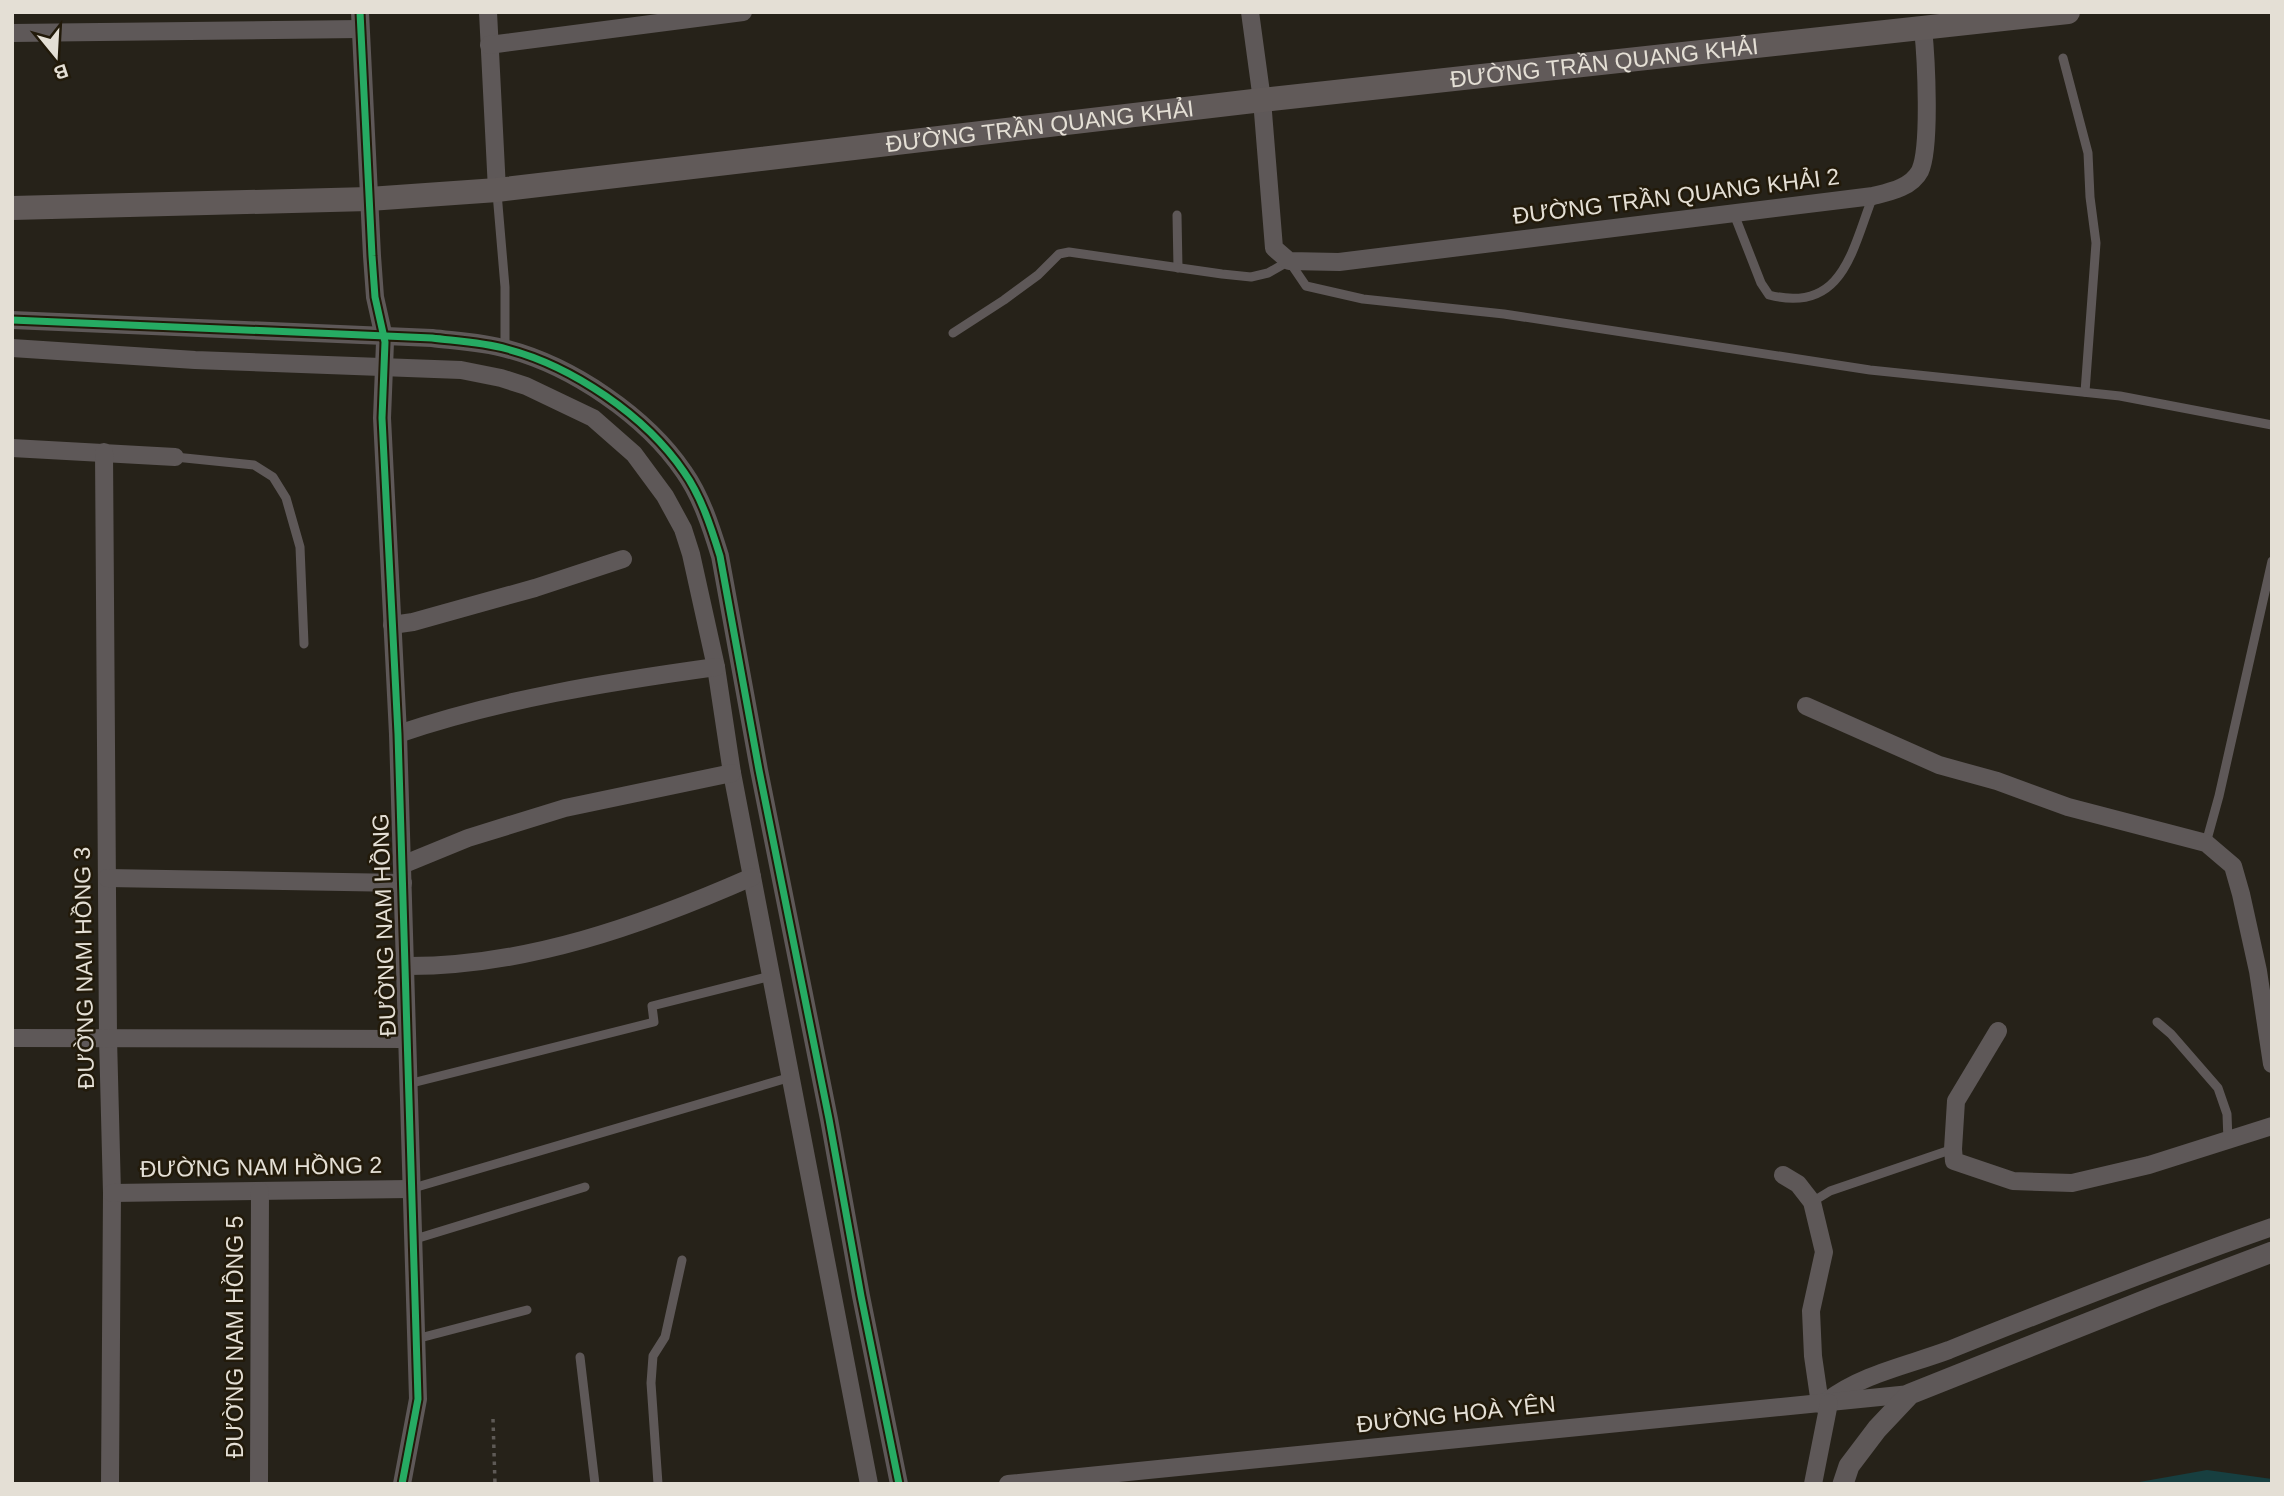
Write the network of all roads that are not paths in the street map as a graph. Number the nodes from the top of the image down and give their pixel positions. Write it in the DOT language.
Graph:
graph roads {
  1 [pos="488,12"];
  2 [pos="743,12"];
  3 [pos="1250,12"];
  4 [pos="2068,12"];
  5 [pos="360,21"];
  6 [pos="1923,28"];
  7 [pos="12,33"];
  8 [pos="489,45"];
  9 [pos="2063,58"];
  10 [pos="1262,100"];
  11 [pos="497,190"];
  12 [pos="1873,196"];
  13 [pos="369,199"];
  14 [pos="12,208"];
  15 [pos="1734,214"];
  16 [pos="1177,215"];
  17 [pos="1289,261"];
  18 [pos="1178,268"];
  19 [pos="12,320"];
  20 [pos="953,333"];
  21 [pos="384,340"];
  22 [pos="12,348"];
  23 [pos="505,350"];
  24 [pos="385,366"];
  25 [pos="502,376"];
  26 [pos="2085,392"];
  27 [pos="2272,425"];
  28 [pos="12,448"];
  29 [pos="104,452"];
  30 [pos="175,457"];
  31 [pos="623,559"];
  32 [pos="2272,561"];
  33 [pos="392,625"];
  34 [pos="304,644"];
  35 [pos="716,667"];
  36 [pos="1806,706"];
  37 [pos="398,734"];
  38 [pos="732,773"];
  39 [pos="2206,844"];
  40 [pos="402,874"];
  41 [pos="752,877"];
  42 [pos="107,878"];
  43 [pos="405,966"];
  44 [pos="771,976"];
  45 [pos="2157,1022"];
  46 [pos="1998,1031"];
  47 [pos="12,1038"];
  48 [pos="108,1038"];
  49 [pos="407,1039"];
  50 [pos="2272,1064"];
  51 [pos="791,1077"];
  52 [pos="408,1084"];
  53 [pos="2272,1126"];
  54 [pos="2228,1141"];
  55 [pos="1953,1149"];
  56 [pos="1783,1175"];
  57 [pos="585,1187"];
  58 [pos="410,1189"];
  59 [pos="260,1191"];
  60 [pos="112,1194"];
  61 [pos="1812,1202"];
  62 [pos="2272,1227"];
  63 [pos="412,1240"];
  64 [pos="2272,1252"];
  65 [pos="682,1259"];
  66 [pos="527,1310"];
  67 [pos="416,1339"];
  68 [pos="580,1357"];
  69 [pos="1910,1394"];
  70 [pos="1824,1403"];
  71 [pos="1086,1480"];
  72 [pos="110,1484"];
  73 [pos="259,1484"];
  74 [pos="402,1484"];
  75 [pos="595,1484"];
  76 [pos="658,1484"];
  77 [pos="869,1484"];
  78 [pos="900,1484"];
  79 [pos="1008,1484"];
  80 [pos="1813,1484"];
  81 [pos="1843,1484"];
  1 -- 8 [label="street"];
  2 -- 8 [label="street"];
  3 -- 10 [label="street"];
  4 -- 6 [label="main road, ĐƯỜNG TRẦN QUANG KHẢI"];
  5 -- 7 [label="street"];
  5 -- 13 [label="street"];
  6 -- 10 [label="main road, ĐƯỜNG TRẦN QUANG KHẢI"];
  6 -- 12 [label="street, ĐƯỜNG TRẦN QUANG KHẢI 2"];
  8 -- 11 [label="street"];
  9 -- 26 [label="lane"];
  10 -- 11 [label="main road, ĐƯỜNG TRẦN QUANG KHẢI"];
  10 -- 17 [label="street"];
  11 -- 13 [label="main road, ĐƯỜNG TRẦN QUANG KHẢI"];
  11 -- 23 [label="lane"];
  12 -- 15 [label="street, ĐƯỜNG TRẦN QUANG KHẢI 2"];
  12 -- 15 [label="lane"];
  13 -- 14 [label="main road, ĐƯỜNG TRẦN QUANG KHẢI"];
  13 -- 21 [label="street"];
  15 -- 17 [label="street, ĐƯỜNG TRẦN QUANG KHẢI 2"];
  16 -- 18 [label="lane"];
  17 -- 18 [label="lane"];
  17 -- 26 [label="lane"];
  18 -- 20 [label="lane"];
  19 -- 21 [label="street"];
  21 -- 23 [label="street"];
  21 -- 24 [label="street, ĐƯỜNG NAM HỒNG"];
  22 -- 24 [label="street"];
  23 -- 25 [label="street"];
  23 -- 78 [label="street"];
  24 -- 25 [label="street"];
  24 -- 33 [label="street, ĐƯỜNG NAM HỒNG"];
  25 -- 35 [label="street"];
  26 -- 27 [label="lane"];
  28 -- 29 [label="street"];
  29 -- 30 [label="street"];
  29 -- 42 [label="street, ĐƯỜNG NAM HỒNG 3"];
  30 -- 34 [label="lane"];
  31 -- 33 [label="street"];
  32 -- 39 [label="lane"];
  33 -- 37 [label="street, ĐƯỜNG NAM HỒNG"];
  35 -- 37 [label="street"];
  35 -- 38 [label="street"];
  36 -- 39 [label="street"];
  37 -- 40 [label="street, ĐƯỜNG NAM HỒNG"];
  38 -- 40 [label="street"];
  38 -- 41 [label="street"];
  39 -- 50 [label="street"];
  40 -- 42 [label="street"];
  40 -- 43 [label="street, ĐƯỜNG NAM HỒNG"];
  41 -- 43 [label="street"];
  41 -- 44 [label="street"];
  42 -- 48 [label="street, ĐƯỜNG NAM HỒNG 3"];
  43 -- 49 [label="street, ĐƯỜNG NAM HỒNG"];
  44 -- 51 [label="street"];
  44 -- 52 [label="lane"];
  45 -- 54 [label="lane"];
  46 -- 55 [label="street"];
  47 -- 48 [label="street"];
  48 -- 49 [label="street"];
  48 -- 60 [label="street, ĐƯỜNG NAM HỒNG 3"];
  49 -- 52 [label="street, ĐƯỜNG NAM HỒNG"];
  51 -- 58 [label="lane"];
  51 -- 77 [label="street"];
  52 -- 58 [label="street, ĐƯỜNG NAM HỒNG"];
  53 -- 54 [label="street"];
  54 -- 55 [label="street"];
  55 -- 61 [label="lane"];
  56 -- 61 [label="street"];
  57 -- 63 [label="lane"];
  58 -- 59 [label="street, ĐƯỜNG NAM HỒNG 2"];
  58 -- 63 [label="street, ĐƯỜNG NAM HỒNG"];
  59 -- 60 [label="street, ĐƯỜNG NAM HỒNG 2"];
  59 -- 73 [label="street, ĐƯỜNG NAM HỒNG 5"];
  60 -- 72 [label="street, ĐƯỜNG NAM HỒNG 3"];
  61 -- 70 [label="street"];
  62 -- 70 [label="street"];
  63 -- 67 [label="street, ĐƯỜNG NAM HỒNG"];
  64 -- 69 [label="street"];
  65 -- 76 [label="lane"];
  66 -- 67 [label="lane"];
  67 -- 74 [label="street, ĐƯỜNG NAM HỒNG"];
  68 -- 75 [label="lane"];
  69 -- 70 [label="street, ĐƯỜNG HOÀ YÊN"];
  69 -- 81 [label="street"];
  70 -- 71 [label="street, ĐƯỜNG HOÀ YÊN"];
  70 -- 80 [label="street"];
  71 -- 79 [label="street, ĐƯỜNG HOÀ YÊN"];
}
